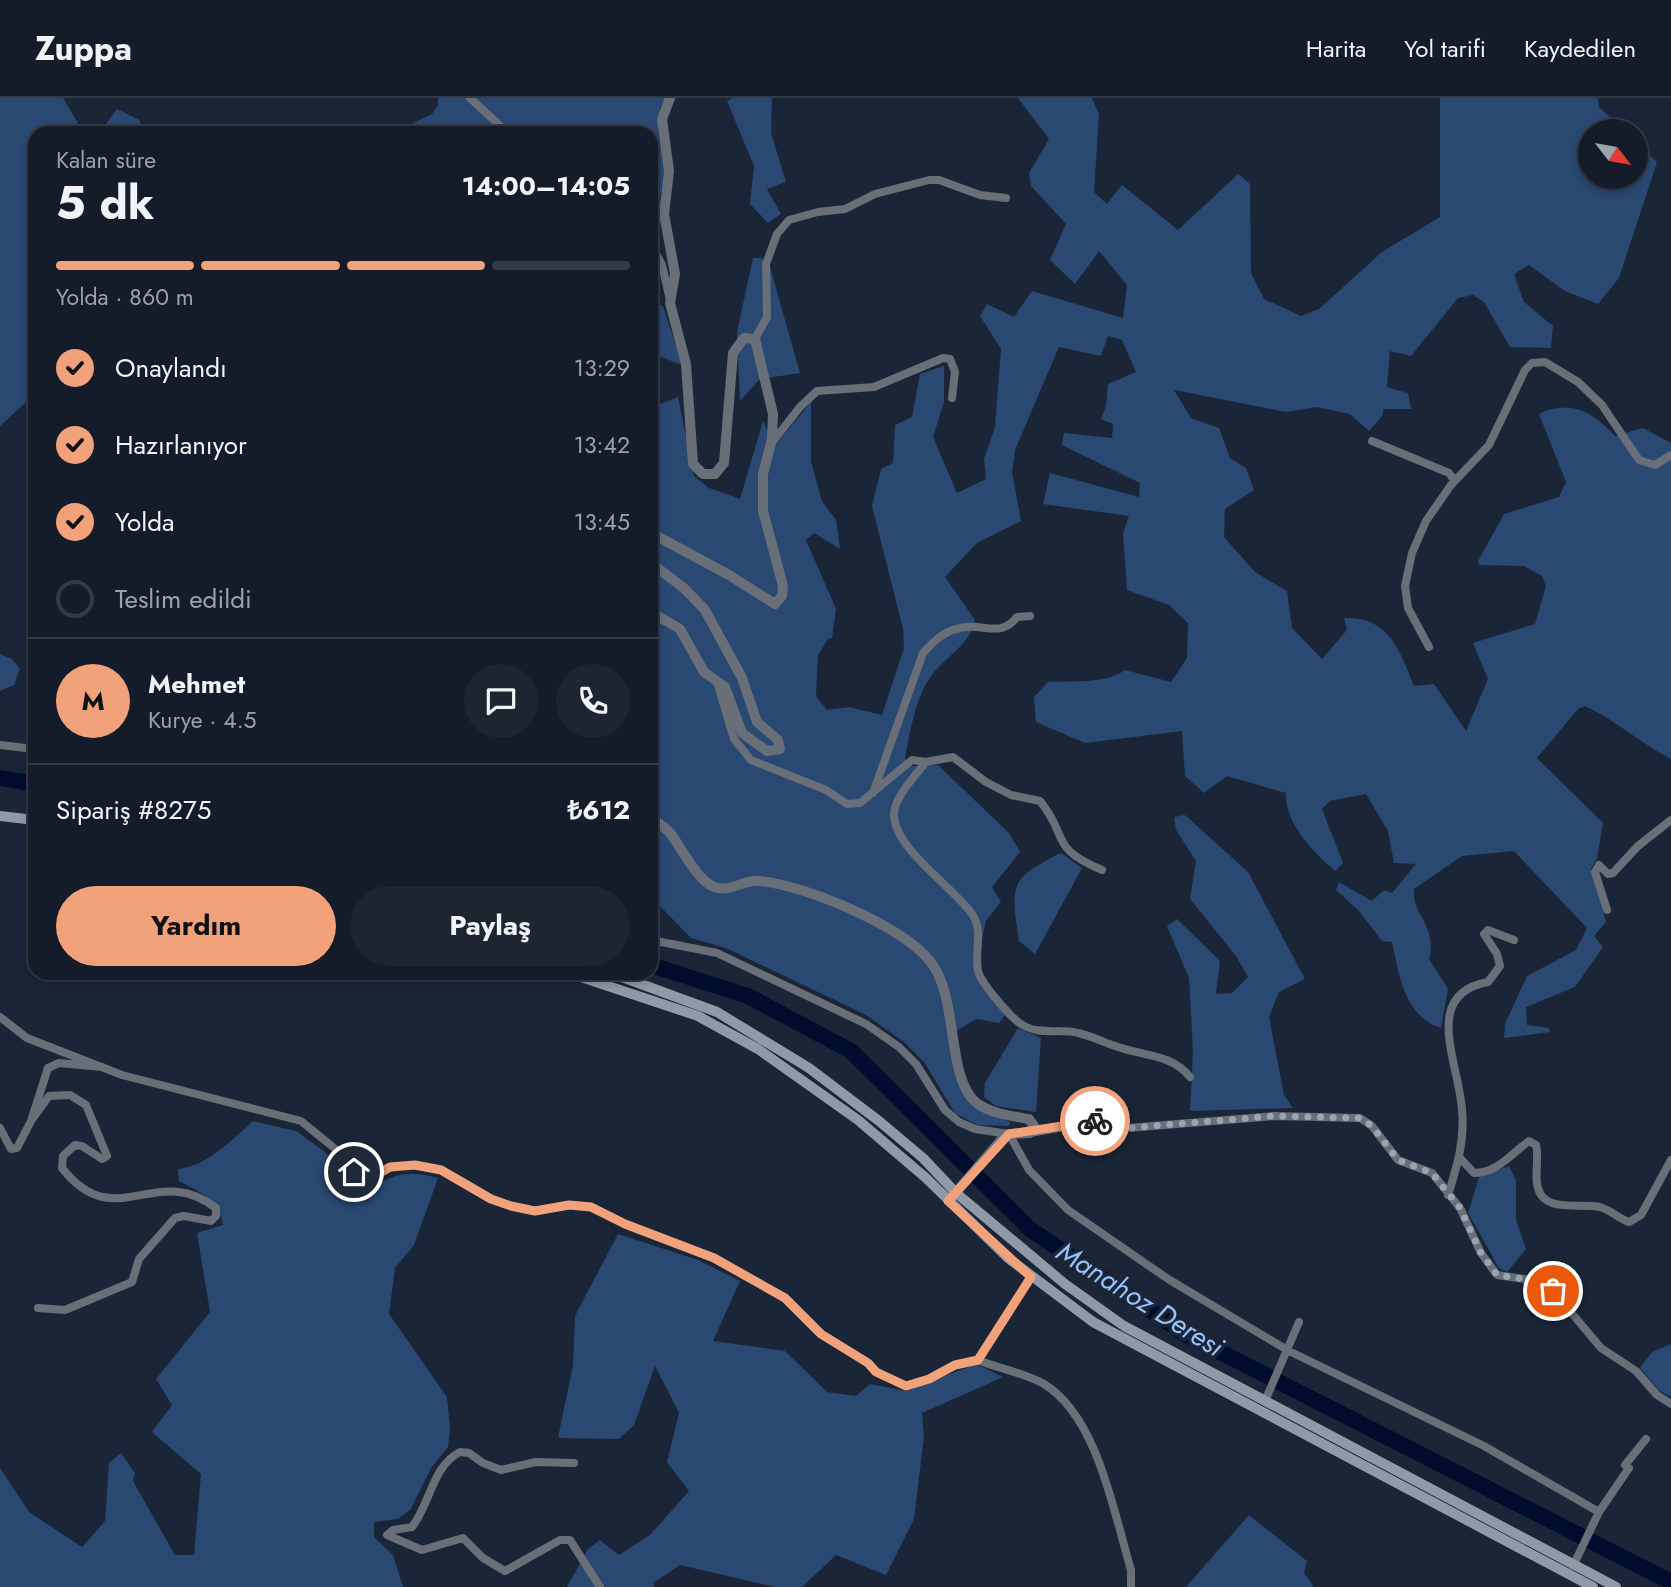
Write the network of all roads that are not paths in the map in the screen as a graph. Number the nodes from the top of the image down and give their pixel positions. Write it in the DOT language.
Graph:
graph roads {
  1 [pos="470,98"];
  2 [pos="670,98"];
  3 [pos="500,126"];
  4 [pos="1006,198"];
  5 [pos="658,257"];
  6 [pos="670,303"];
  7 [pos="755,338"];
  8 [pos="952,397"];
  9 [pos="1372,441"];
  10 [pos="771,444"];
  11 [pos="1671,455"];
  12 [pos="1455,481"];
  13 [pos="658,537"];
  14 [pos="658,568"];
  15 [pos="658,616"];
  16 [pos="1030,616"];
  17 [pos="1429,647"];
  18 [pos="714,679"];
  19 [pos="0,746"];
  20 [pos="28,748"];
  21 [pos="926,762"];
  22 [pos="873,793"];
  23 [pos="0,816"];
  24 [pos="28,819"];
  25 [pos="1671,820"];
  26 [pos="658,823"];
  27 [pos="1102,870"];
  28 [pos="1608,910"];
  29 [pos="1514,940"];
  30 [pos="658,942"];
  31 [pos="590,980"];
  32 [pos="630,980"];
  33 [pos="0,1017"];
  34 [pos="104,1067"];
  35 [pos="1189,1077"];
  36 [pos="32,1121"];
  37 [pos="0,1128"];
  38 [pos="1030,1133"];
  39 [pos="1006,1137"];
  40 [pos="1459,1157"];
  41 [pos="1671,1160"];
  42 [pos="956,1193"];
  43 [pos="1448,1195"];
  44 [pos="1031,1277"];
  45 [pos="38,1308"];
  46 [pos="1299,1322"];
  47 [pos="1287,1354"];
  48 [pos="978,1360"];
  49 [pos="1266,1399"];
  50 [pos="1671,1404"];
  51 [pos="1646,1439"];
  52 [pos="574,1463"];
  53 [pos="1599,1512"];
  54 [pos="1576,1562"];
  55 [pos="600,1587"];
  56 [pos="1131,1587"];
  57 [pos="1593,1587"];
  58 [pos="1616,1587"];
  1 -- 3 [label="street"];
  2 -- 6 [label="street"];
  4 -- 7 [label="street"];
  5 -- 6 [label="street"];
  6 -- 7 [label="street"];
  7 -- 10 [label="street"];
  8 -- 10 [label="street"];
  9 -- 12 [label="street"];
  10 -- 13 [label="street"];
  11 -- 12 [label="street"];
  12 -- 17 [label="street"];
  14 -- 18 [label="street"];
  15 -- 18 [label="street"];
  16 -- 22 [label="street"];
  18 -- 22 [label="street"];
  19 -- 20 [label="street"];
  21 -- 22 [label="street"];
  21 -- 27 [label="street"];
  21 -- 35 [label="street"];
  23 -- 24 [label="main road"];
  25 -- 28 [label="street"];
  26 -- 38 [label="street"];
  29 -- 40 [label="street"];
  30 -- 39 [label="street"];
  31 -- 42 [label="main road"];
  32 -- 42 [label="main road"];
  33 -- 34 [label="street"];
  34 -- 36 [label="street"];
  34 -- 48 [label="street"];
  36 -- 37 [label="street"];
  36 -- 45 [label="street"];
  38 -- 39 [label="street"];
  38 -- 43 [label="street"];
  39 -- 42 [label="street"];
  39 -- 47 [label="street"];
  40 -- 41 [label="street"];
  40 -- 43 [label="street"];
  42 -- 44 [label="main road"];
  42 -- 49 [label="main road"];
  43 -- 50 [label="street"];
  44 -- 48 [label="street"];
  44 -- 57 [label="main road"];
  46 -- 47 [label="street"];
  47 -- 49 [label="street"];
  47 -- 53 [label="street"];
  48 -- 56 [label="street"];
  49 -- 54 [label="main road"];
  51 -- 53 [label="street"];
  52 -- 55 [label="street"];
  53 -- 54 [label="street"];
  54 -- 58 [label="main road"];
}
